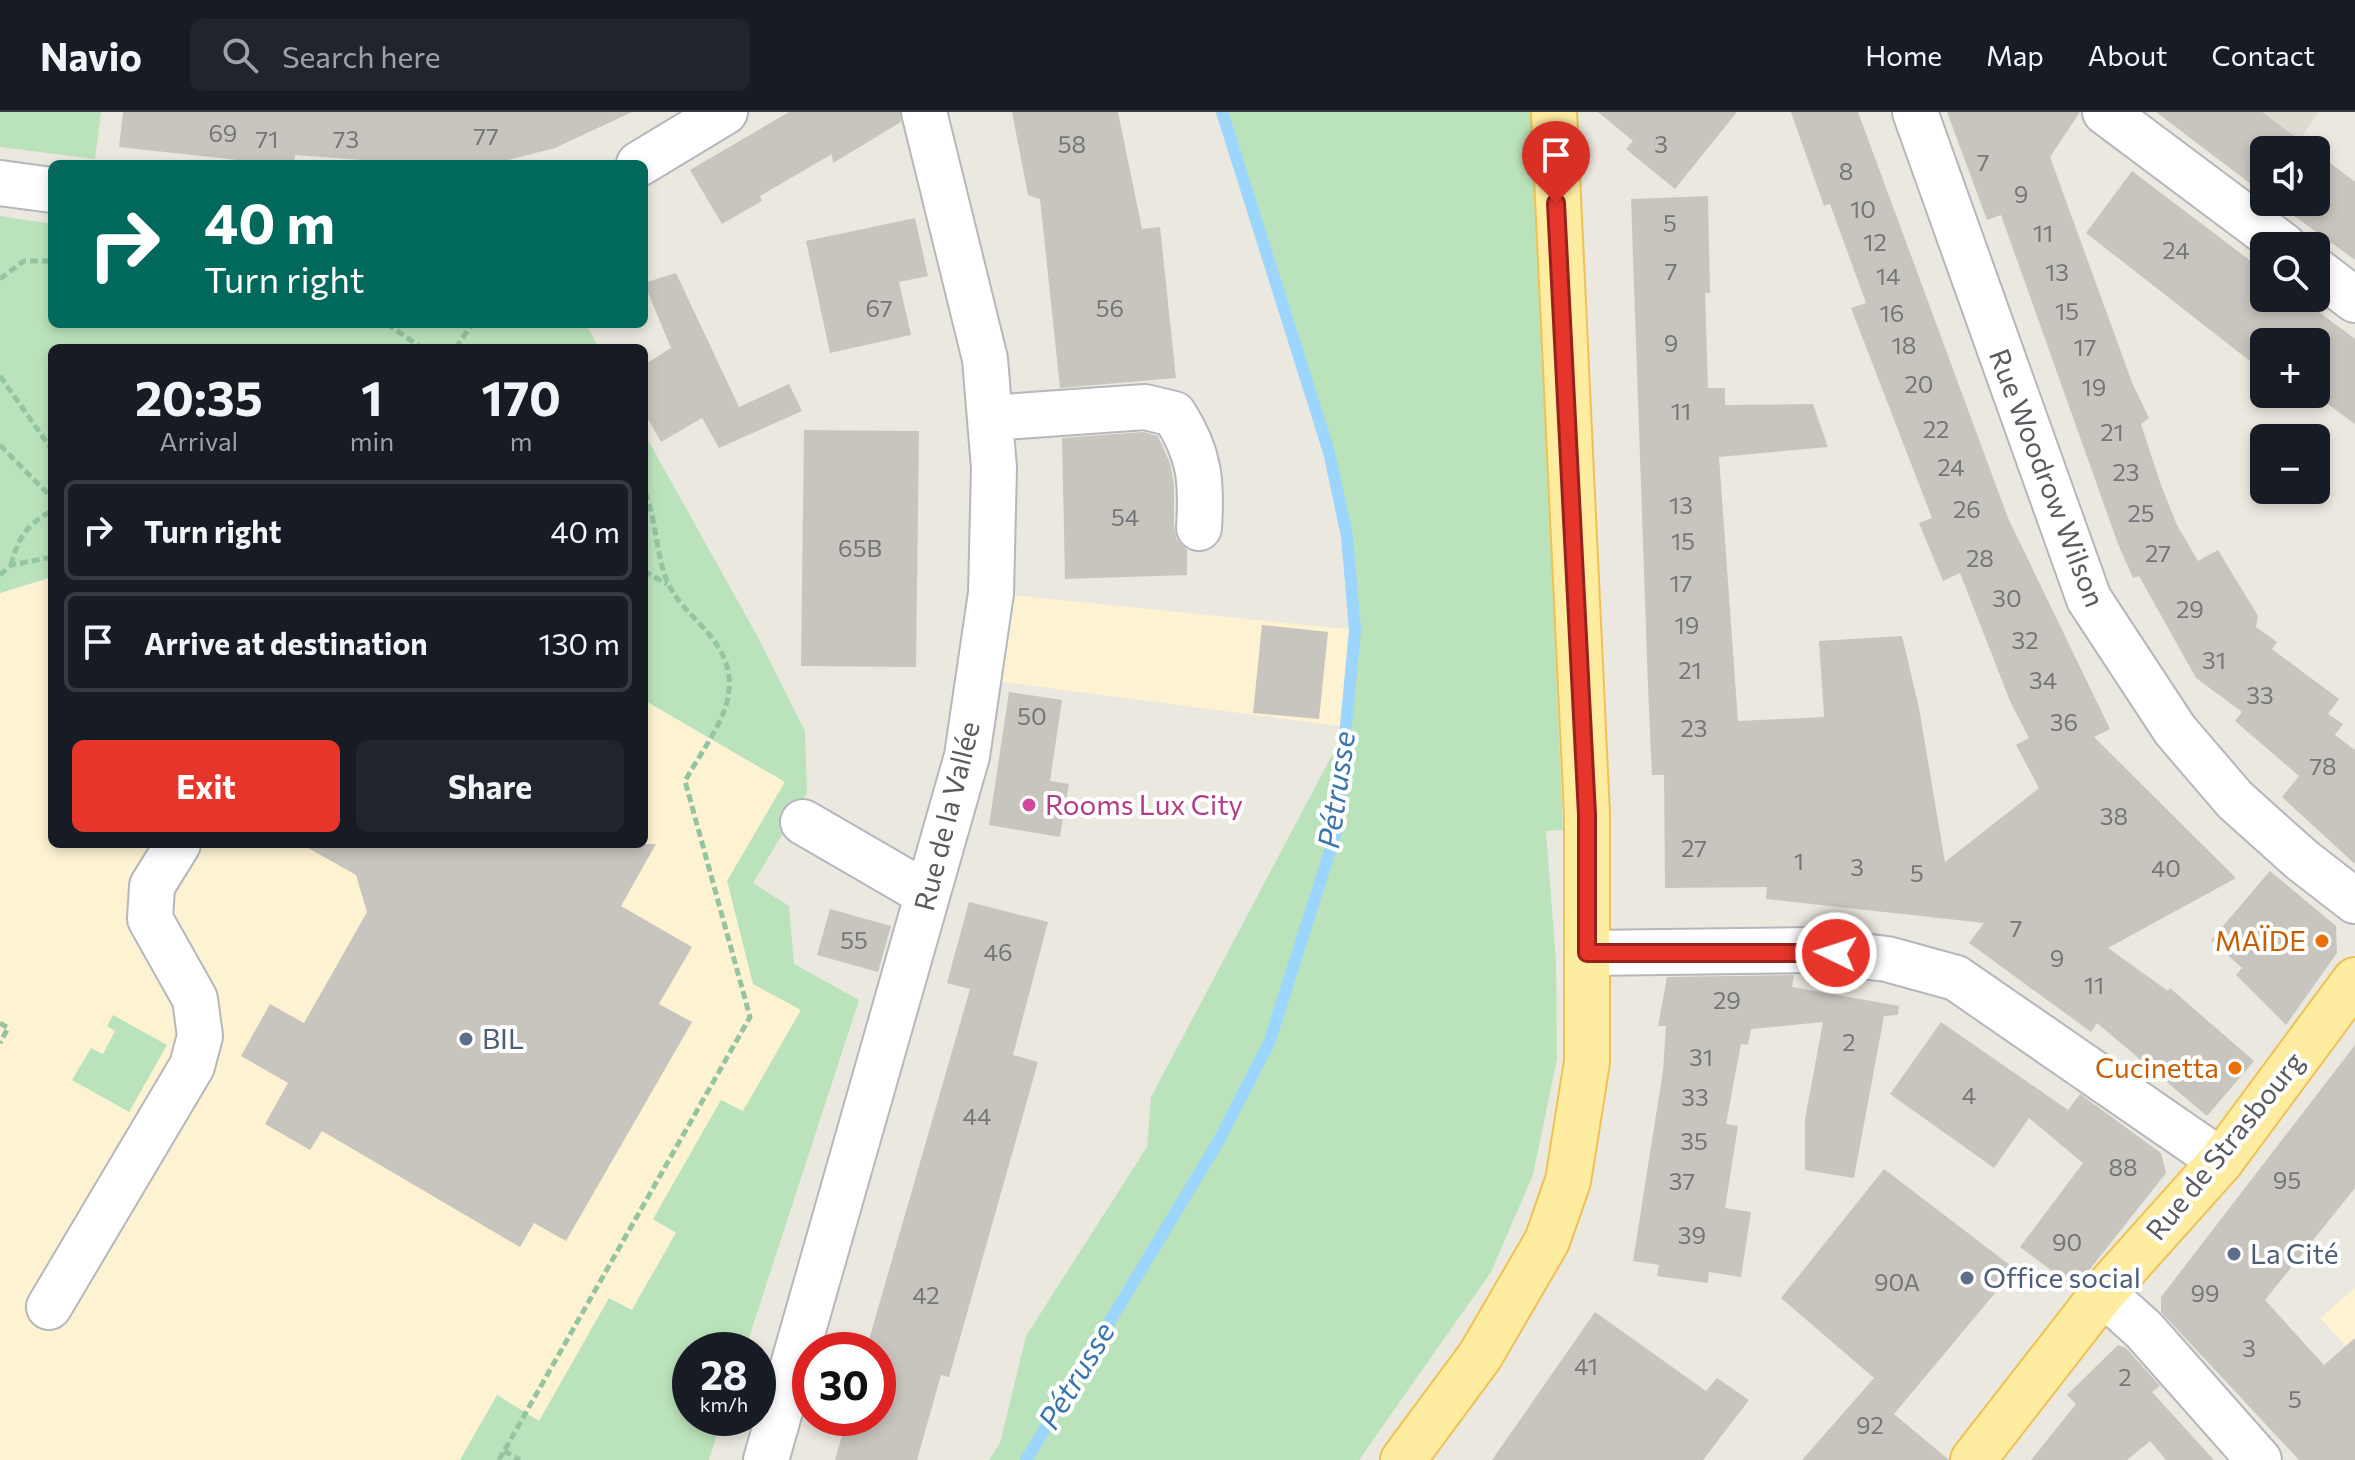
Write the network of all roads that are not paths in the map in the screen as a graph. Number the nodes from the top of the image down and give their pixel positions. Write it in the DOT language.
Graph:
graph roads {
  1 [pos="725,112"];
  2 [pos="924,112"];
  3 [pos="1554,112"];
  4 [pos="1915,112"];
  5 [pos="2105,112"];
  6 [pos="646,160"];
  7 [pos="0,183"];
  8 [pos="48,189"];
  9 [pos="2265,232"];
  10 [pos="2330,281"];
  11 [pos="2355,300"];
  12 [pos="990,418"];
  13 [pos="1199,528"];
  14 [pos="803,822"];
  15 [pos="176,848"];
  16 [pos="927,894"];
  17 [pos="2355,901"];
  18 [pos="1587,953"];
  19 [pos="2355,980"];
  20 [pos="2221,1161"];
  21 [pos="2103,1293"];
  22 [pos="49,1307"];
  23 [pos="766,1460"];
  24 [pos="1403,1460"];
  25 [pos="1973,1460"];
  26 [pos="2259,1460"];
  1 -- 6 [label="street"];
  2 -- 12 [label="street, Rue de la Vallée"];
  3 -- 18 [label="main road"];
  4 -- 17 [label="street, Rue Woodrow Wilson"];
  5 -- 9 [label="street"];
  7 -- 8 [label="street"];
  10 -- 11 [label="street"];
  12 -- 13 [label="street"];
  12 -- 16 [label="street, Rue de la Vallée"];
  14 -- 16 [label="street"];
  15 -- 22 [label="street"];
  16 -- 23 [label="street, Rue de la Vallée"];
  18 -- 20 [label="street"];
  18 -- 24 [label="main road"];
  19 -- 20 [label="main road, Rue de Strasbourg"];
  20 -- 21 [label="main road, Rue de Strasbourg"];
  21 -- 25 [label="main road, Rue de Strasbourg"];
  21 -- 26 [label="street"];
}
